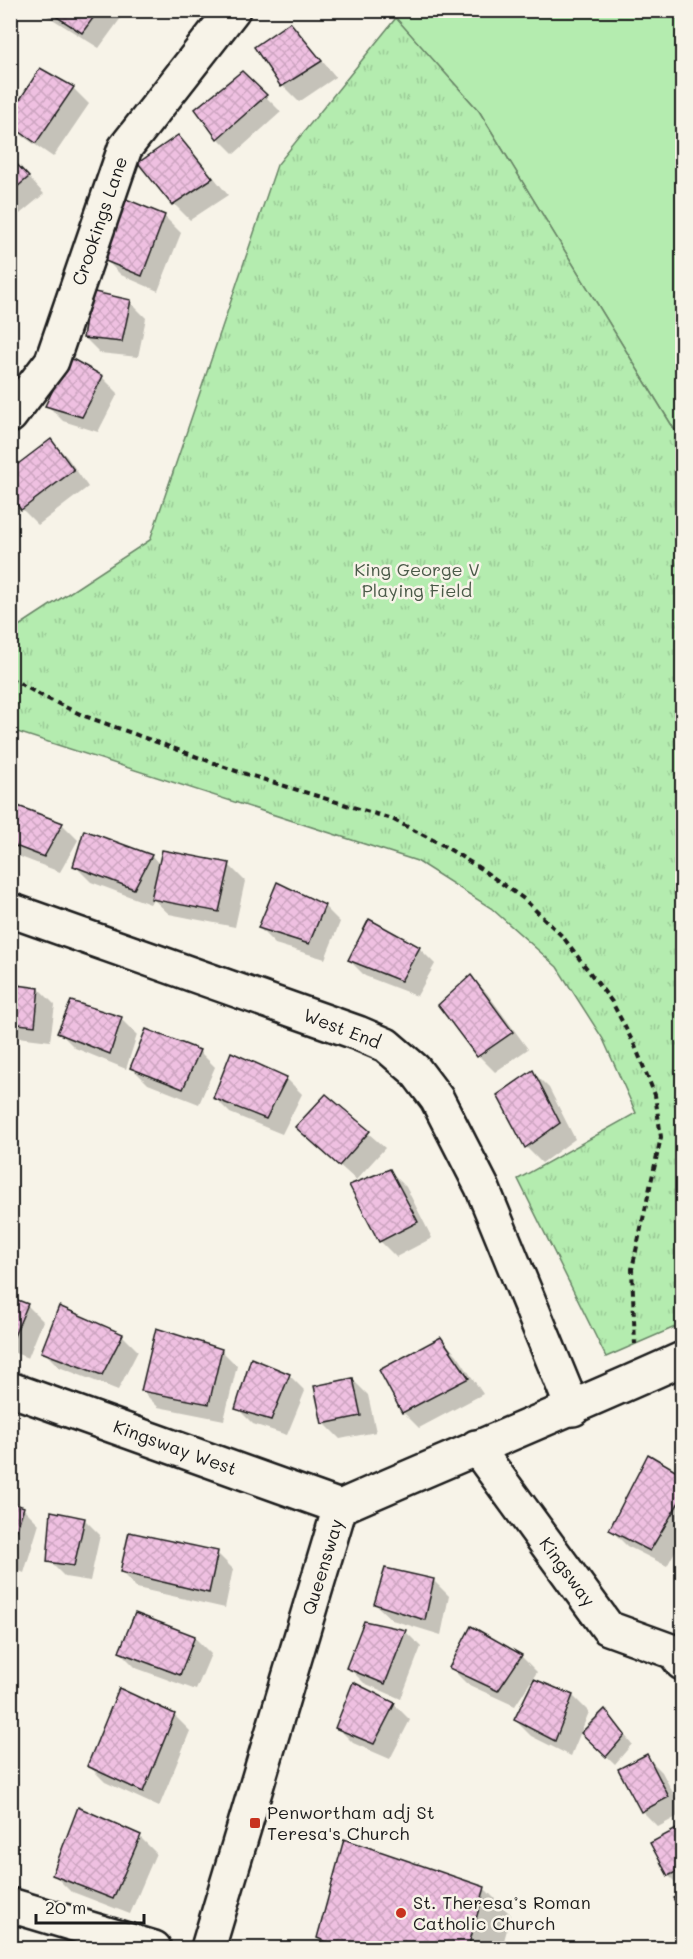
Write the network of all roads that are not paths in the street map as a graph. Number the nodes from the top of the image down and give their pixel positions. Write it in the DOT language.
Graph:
graph roads {
  1 [pos="233,10"];
  2 [pos="10,416"];
  3 [pos="10,910"];
  4 [pos="682,1359"];
  5 [pos="10,1389"];
  6 [pos="573,1409"];
  7 [pos="476,1447"];
  8 [pos="340,1507"];
  9 [pos="682,1663"];
  10 [pos="10,1905"];
  11 [pos="154,1948"];
  12 [pos="208,1948"];
  1 -- 2 [label="street, Crookings Lane"];
  3 -- 6 [label="street, West End"];
  4 -- 6 [label="street, Queensway"];
  5 -- 8 [label="street, Kingsway West"];
  6 -- 7 [label="street, Queensway"];
  7 -- 8 [label="street, Queensway"];
  7 -- 9 [label="street, Kingsway"];
  8 -- 12 [label="street, Queensway"];
  10 -- 11 [label="street"];
}
